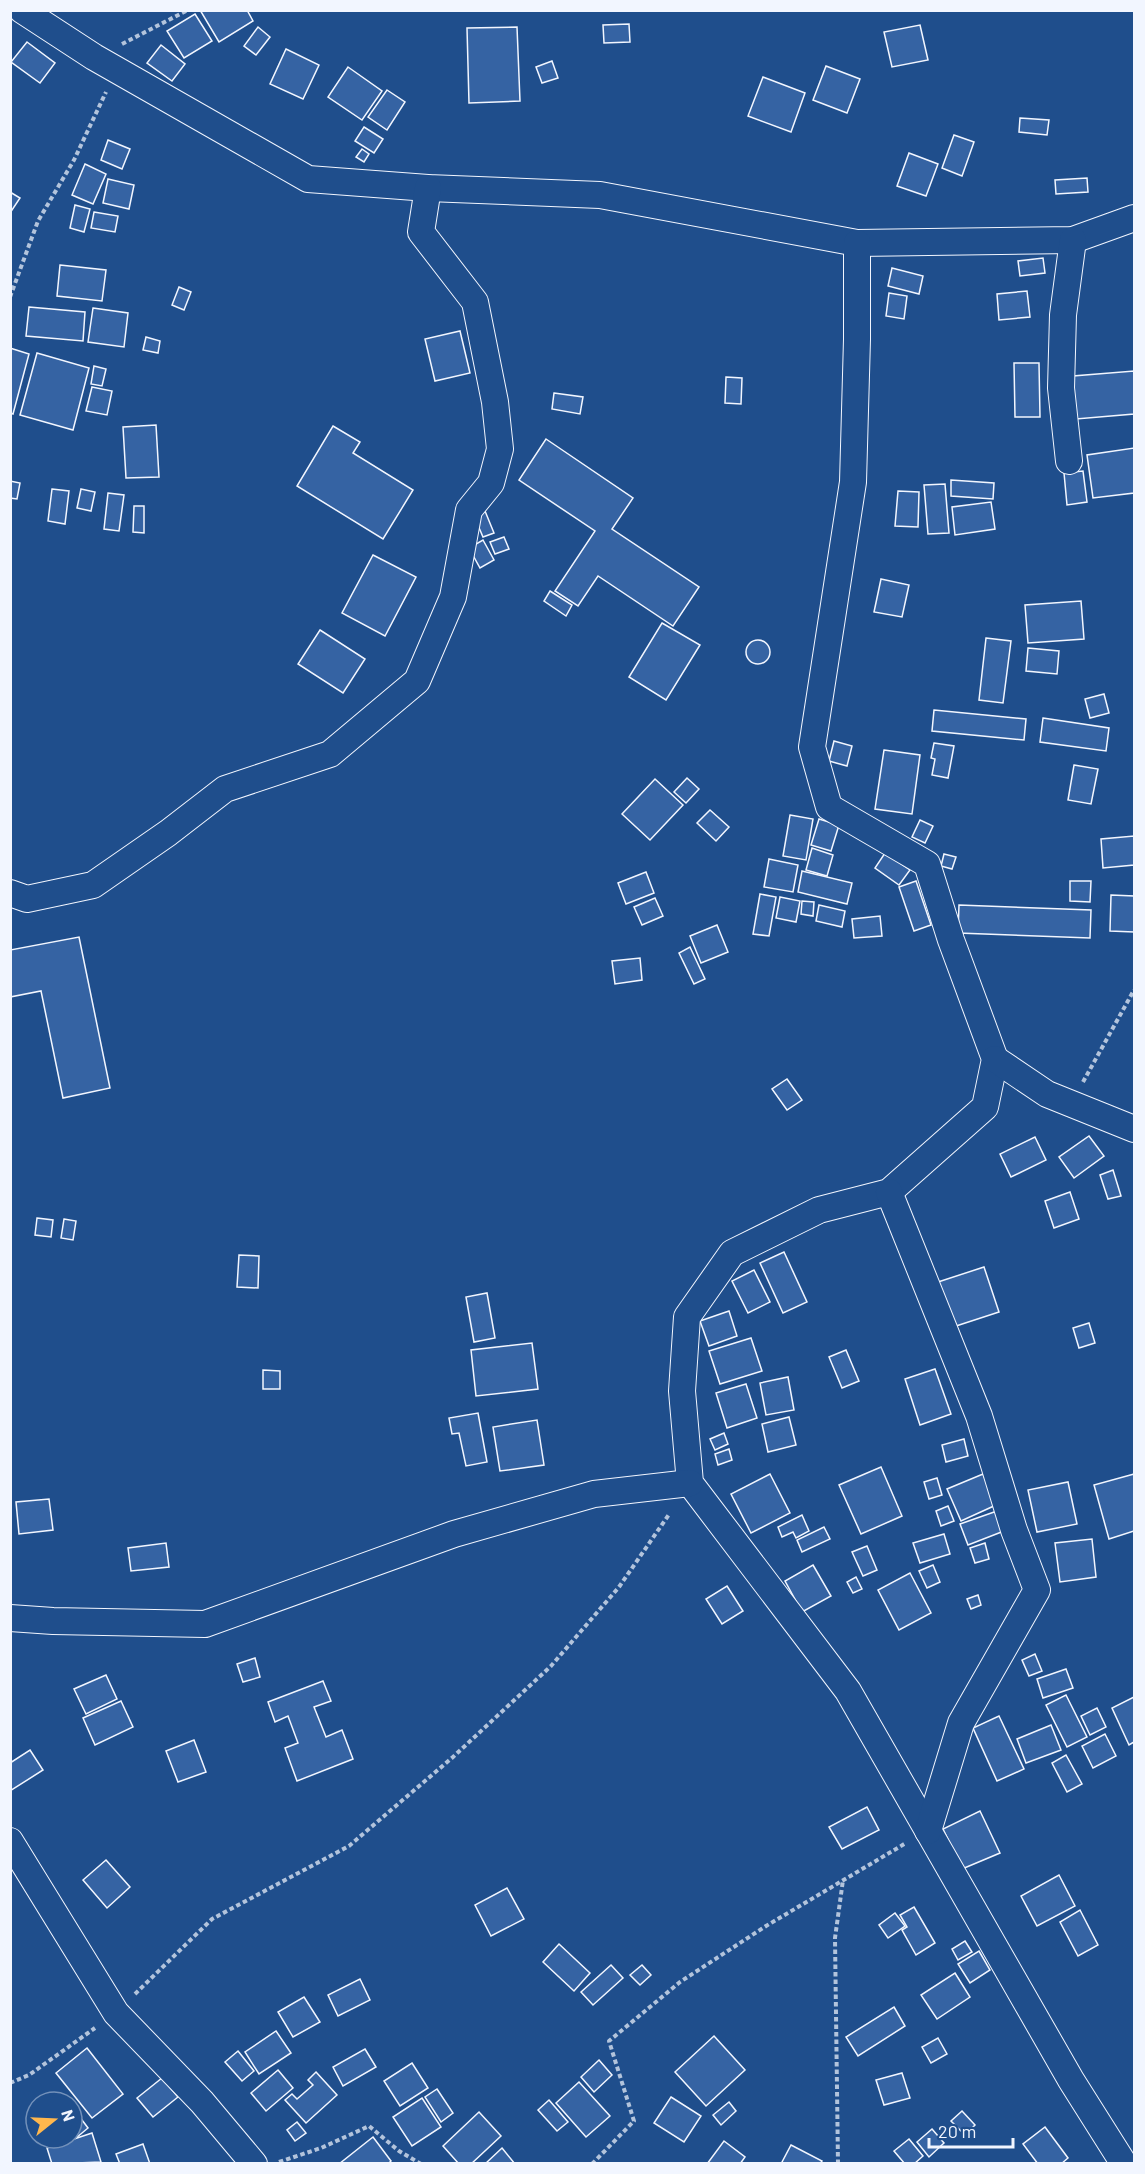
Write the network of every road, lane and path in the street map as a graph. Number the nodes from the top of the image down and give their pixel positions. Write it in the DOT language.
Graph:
graph roads {
  1 [pos="22,10"];
  2 [pos="188,10"];
  3 [pos="94,57"];
  4 [pos="117,70"];
  5 [pos="428,188"];
  6 [pos="1134,218"];
  7 [pos="1073,240"];
  8 [pos="857,243"];
  9 [pos="10,297"];
  10 [pos="1069,461"];
  11 [pos="10,893"];
  12 [pos="1134,990"];
  13 [pos="995,1059"];
  14 [pos="1071,1103"];
  15 [pos="1134,1129"];
  16 [pos="889,1192"];
  17 [pos="690,1483"];
  18 [pos="10,1618"];
  19 [pos="928,1831"];
  20 [pos="10,1841"];
  21 [pos="843,1879"];
  22 [pos="116,2013"];
  23 [pos="10,2083"];
  24 [pos="254,2163"];
  25 [pos="273,2163"];
  26 [pos="421,2163"];
  27 [pos="592,2163"];
  28 [pos="838,2163"];
  29 [pos="1124,2163"];
  1 -- 3 [label="street"];
  2 -- 3 [label="path"];
  3 -- 4 [label="street"];
  4 -- 5 [label="street"];
  4 -- 9 [label="path"];
  5 -- 8 [label="street"];
  5 -- 11 [label="street"];
  6 -- 7 [label="street"];
  7 -- 8 [label="street"];
  7 -- 10 [label="street"];
  8 -- 13 [label="street"];
  12 -- 14 [label="path"];
  13 -- 14 [label="street"];
  13 -- 16 [label="street"];
  14 -- 15 [label="street"];
  16 -- 17 [label="street"];
  16 -- 19 [label="street"];
  17 -- 18 [label="street"];
  17 -- 19 [label="street"];
  17 -- 22 [label="path"];
  19 -- 21 [label="path"];
  19 -- 29 [label="street"];
  20 -- 22 [label="street"];
  21 -- 27 [label="path"];
  21 -- 28 [label="path"];
  22 -- 23 [label="path"];
  22 -- 24 [label="street"];
  25 -- 26 [label="path"];
}
